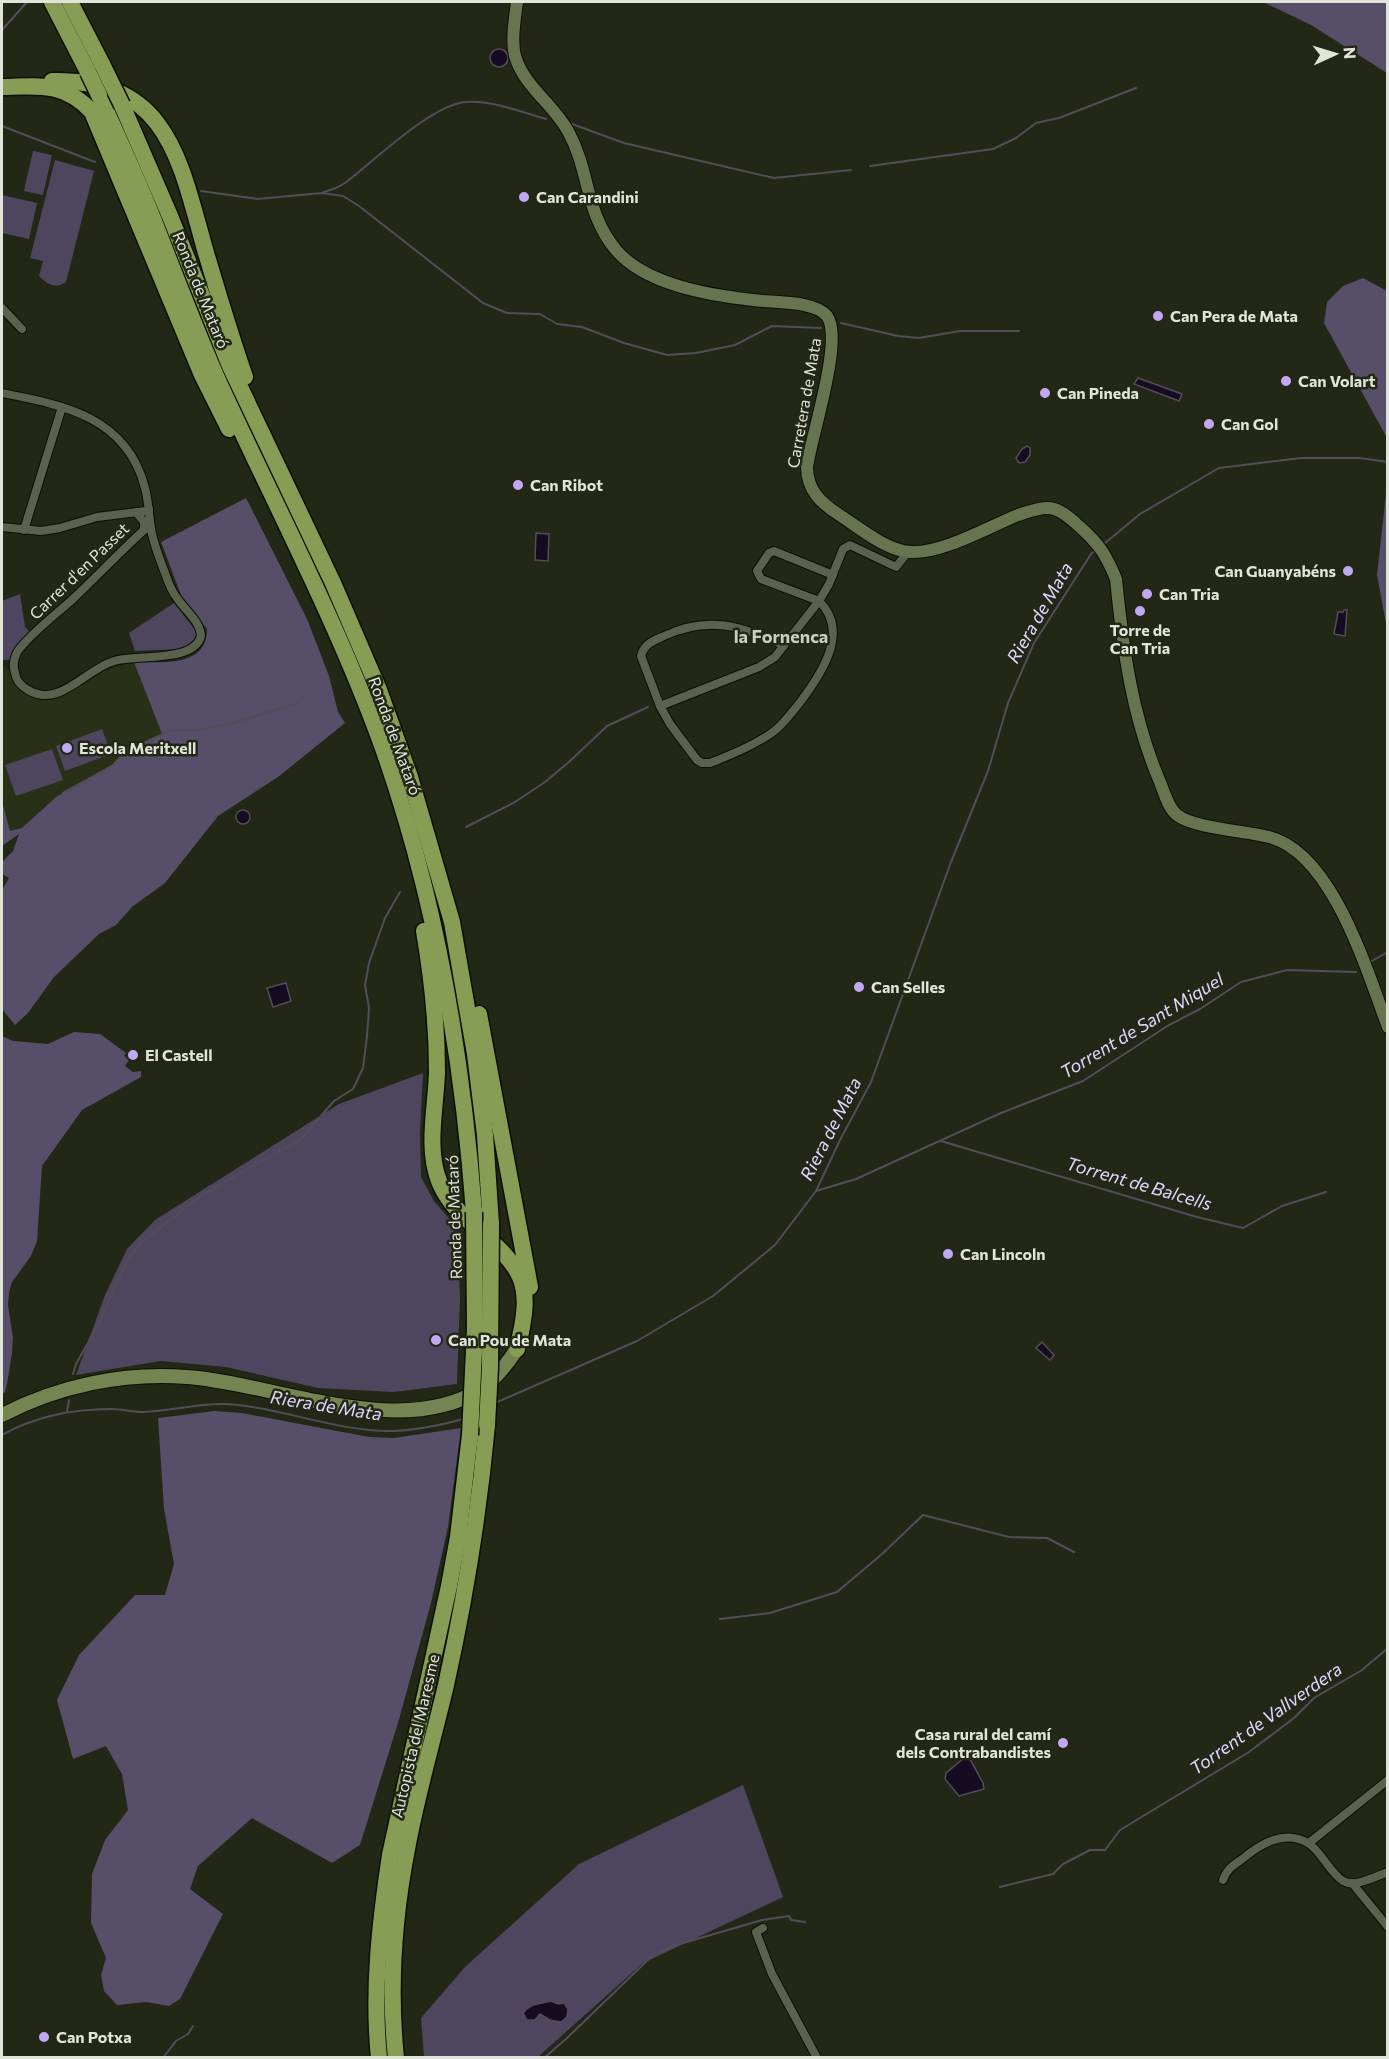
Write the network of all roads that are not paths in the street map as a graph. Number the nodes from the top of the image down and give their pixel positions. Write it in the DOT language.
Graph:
graph roads {
  1 [pos="52,2"];
  2 [pos="70,2"];
  3 [pos="517,2"];
  4 [pos="72,22"];
  5 [pos="95,69"];
  6 [pos="2,82"];
  7 [pos="2,87"];
  8 [pos="2,308"];
  9 [pos="22,329"];
  10 [pos="2,393"];
  11 [pos="62,407"];
  12 [pos="264,435"];
  13 [pos="149,509"];
  14 [pos="136,512"];
  15 [pos="2,527"];
  16 [pos="24,530"];
  17 [pos="148,530"];
  18 [pos="908,552"];
  19 [pos="833,575"];
  20 [pos="315,588"];
  21 [pos="819,601"];
  22 [pos="783,645"];
  23 [pos="660,706"];
  24 [pos="400,800"];
  25 [pos="452,922"];
  26 [pos="1388,1028"];
  27 [pos="517,1349"];
  28 [pos="2,1415"];
  29 [pos="487,1425"];
  30 [pos="470,1435"];
  31 [pos="1388,1779"];
  32 [pos="1309,1844"];
  33 [pos="1388,1872"];
  34 [pos="1223,1880"];
  35 [pos="1352,1883"];
  36 [pos="1388,1927"];
  37 [pos="763,1928"];
  38 [pos="379,2058"];
  39 [pos="396,2058"];
  40 [pos="817,2058"];
  1 -- 4 [label="highway"];
  2 -- 4 [label="highway"];
  3 -- 18 [label="street, Carretera de Mata"];
  4 -- 5 [label="highway"];
  5 -- 12 [label="highway, Ronda de Mataró, bridge"];
  5 -- 20 [label="highway, Ronda de Mataró, bridge"];
  6 -- 12 [label="highway"];
  7 -- 20 [label="highway"];
  8 -- 9 [label="street"];
  10 -- 11 [label="street"];
  11 -- 13 [label="street"];
  11 -- 16 [label="street"];
  12 -- 25 [label="highway, Ronda de Mataró"];
  13 -- 14 [label="street"];
  13 -- 17 [label="street"];
  14 -- 16 [label="street"];
  14 -- 17 [label="street"];
  15 -- 16 [label="street"];
  17 -- 17 [label="street, Carrer d'en Passet"];
  18 -- 19 [label="street"];
  18 -- 26 [label="street"];
  19 -- 21 [label="street"];
  19 -- 21 [label="street"];
  20 -- 24 [label="highway, Ronda de Mataró"];
  21 -- 22 [label="street"];
  21 -- 23 [label="street"];
  22 -- 23 [label="street"];
  22 -- 23 [label="street"];
  24 -- 27 [label="highway"];
  24 -- 30 [label="highway, Ronda de Mataró, bridge"];
  25 -- 27 [label="highway"];
  25 -- 29 [label="highway, Ronda de Mataró, bridge"];
  27 -- 28 [label="main road"];
  29 -- 39 [label="highway, Autopista del Maresme"];
  30 -- 38 [label="highway, Autopista del Maresme"];
  31 -- 32 [label="street"];
  32 -- 34 [label="street"];
  32 -- 35 [label="street"];
  33 -- 35 [label="street"];
  35 -- 36 [label="street"];
  37 -- 40 [label="street"];
}
